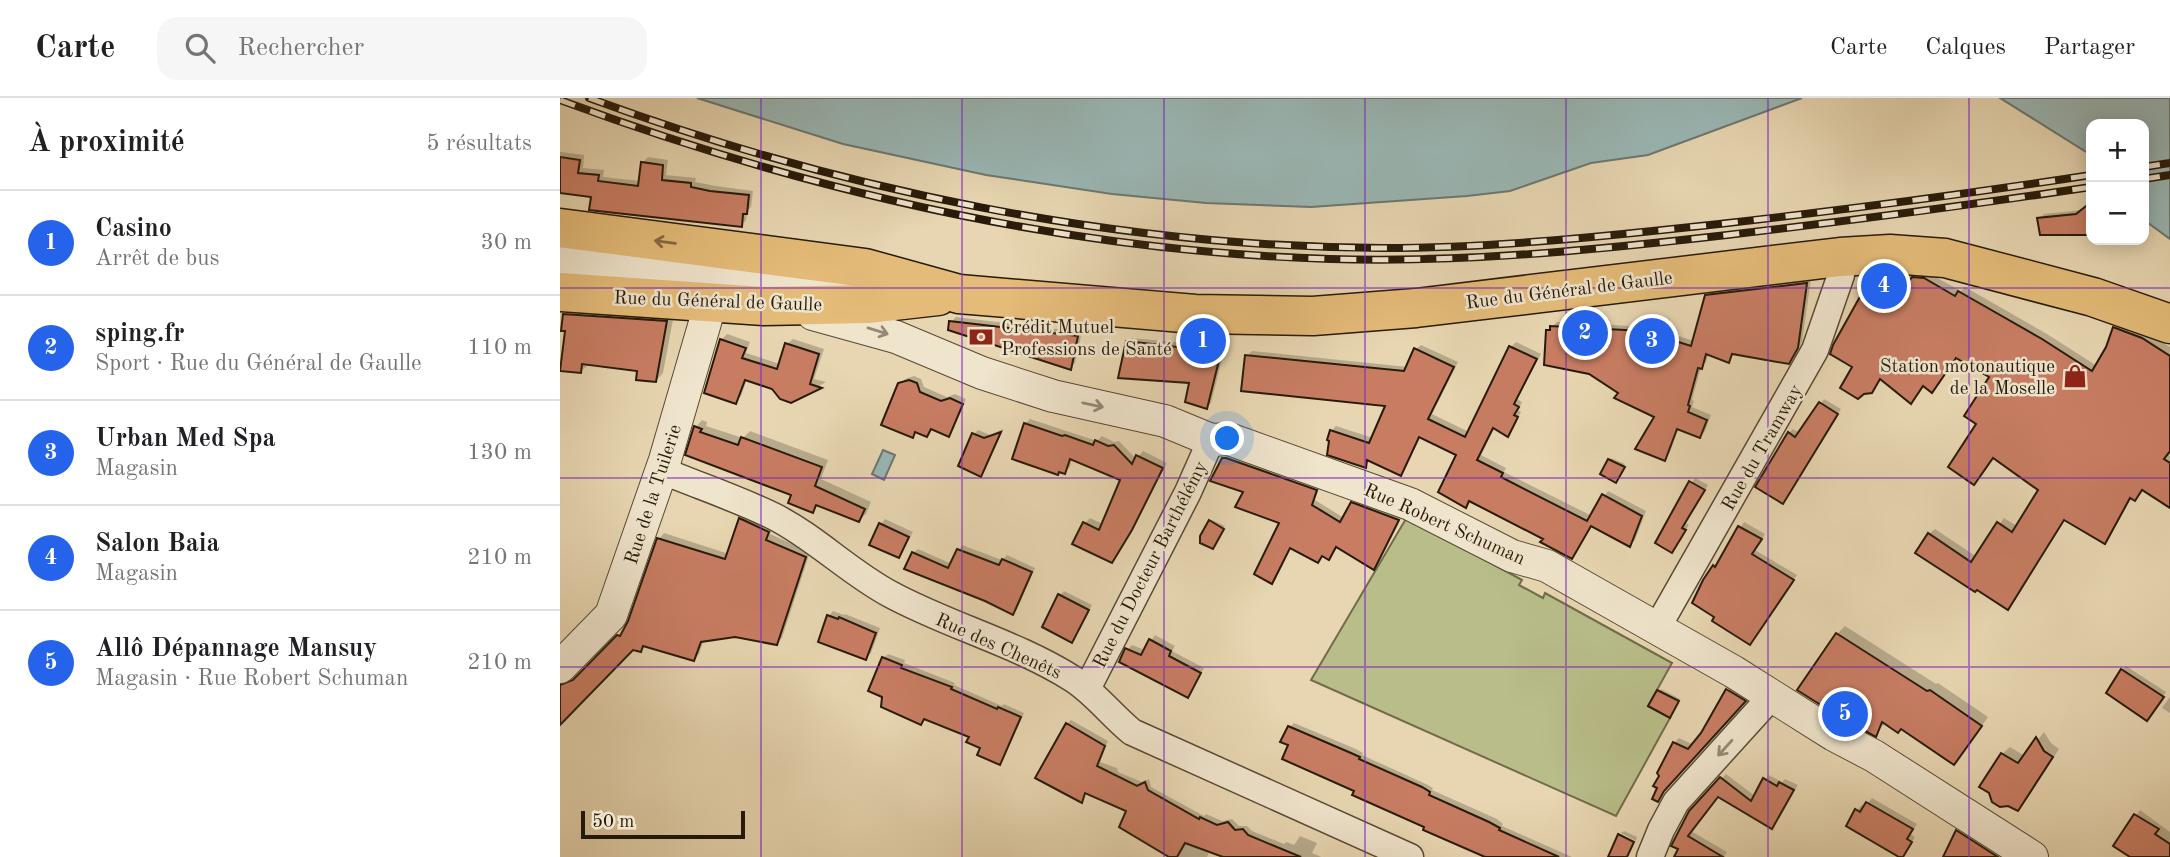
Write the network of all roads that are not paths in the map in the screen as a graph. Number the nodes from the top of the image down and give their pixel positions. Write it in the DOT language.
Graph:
graph roads {
  1 [pos="560,228"];
  2 [pos="560,256"];
  3 [pos="1840,257"];
  4 [pos="560,292"];
  5 [pos="959,294"];
  6 [pos="711,302"];
  7 [pos="764,306"];
  8 [pos="2170,324"];
  9 [pos="1211,440"];
  10 [pos="661,470"];
  11 [pos="1657,628"];
  12 [pos="560,667"];
  13 [pos="1087,688"];
  14 [pos="1771,698"];
  15 [pos="1410,857"];
  16 [pos="1650,857"];
  17 [pos="2032,857"];
  5 -- 1 [label="main road, Rue du Général de Gaulle, one-way"];
  2 -- 5 [label="main road"];
  3 -- 5 [label="main road, Rue du Général de Gaulle"];
  3 -- 8 [label="main road, Rue du Général de Gaulle"];
  3 -- 11 [label="street, Rue du Tramway"];
  4 -- 6 [label="main road, Rue du Général de Gaulle"];
  5 -- 7 [label="main road, Rue du Général de Gaulle"];
  6 -- 7 [label="main road, Rue du Général de Gaulle"];
  6 -- 10 [label="street, Rue de la Tuilerie"];
  7 -- 9 [label="street, Rue Robert Schuman, one-way"];
  9 -- 11 [label="street, Rue Robert Schuman"];
  9 -- 13 [label="street, Rue du Docteur Barthélémy"];
  10 -- 12 [label="street, Rue de la Tuilerie"];
  10 -- 13 [label="street, Rue des Chenêts"];
  11 -- 14 [label="street, Rue Robert Schuman"];
  13 -- 15 [label="street, Rue des Chenêts"];
  14 -- 16 [label="street, one-way"];
  14 -- 17 [label="street, Rue Robert Schuman"];
}
